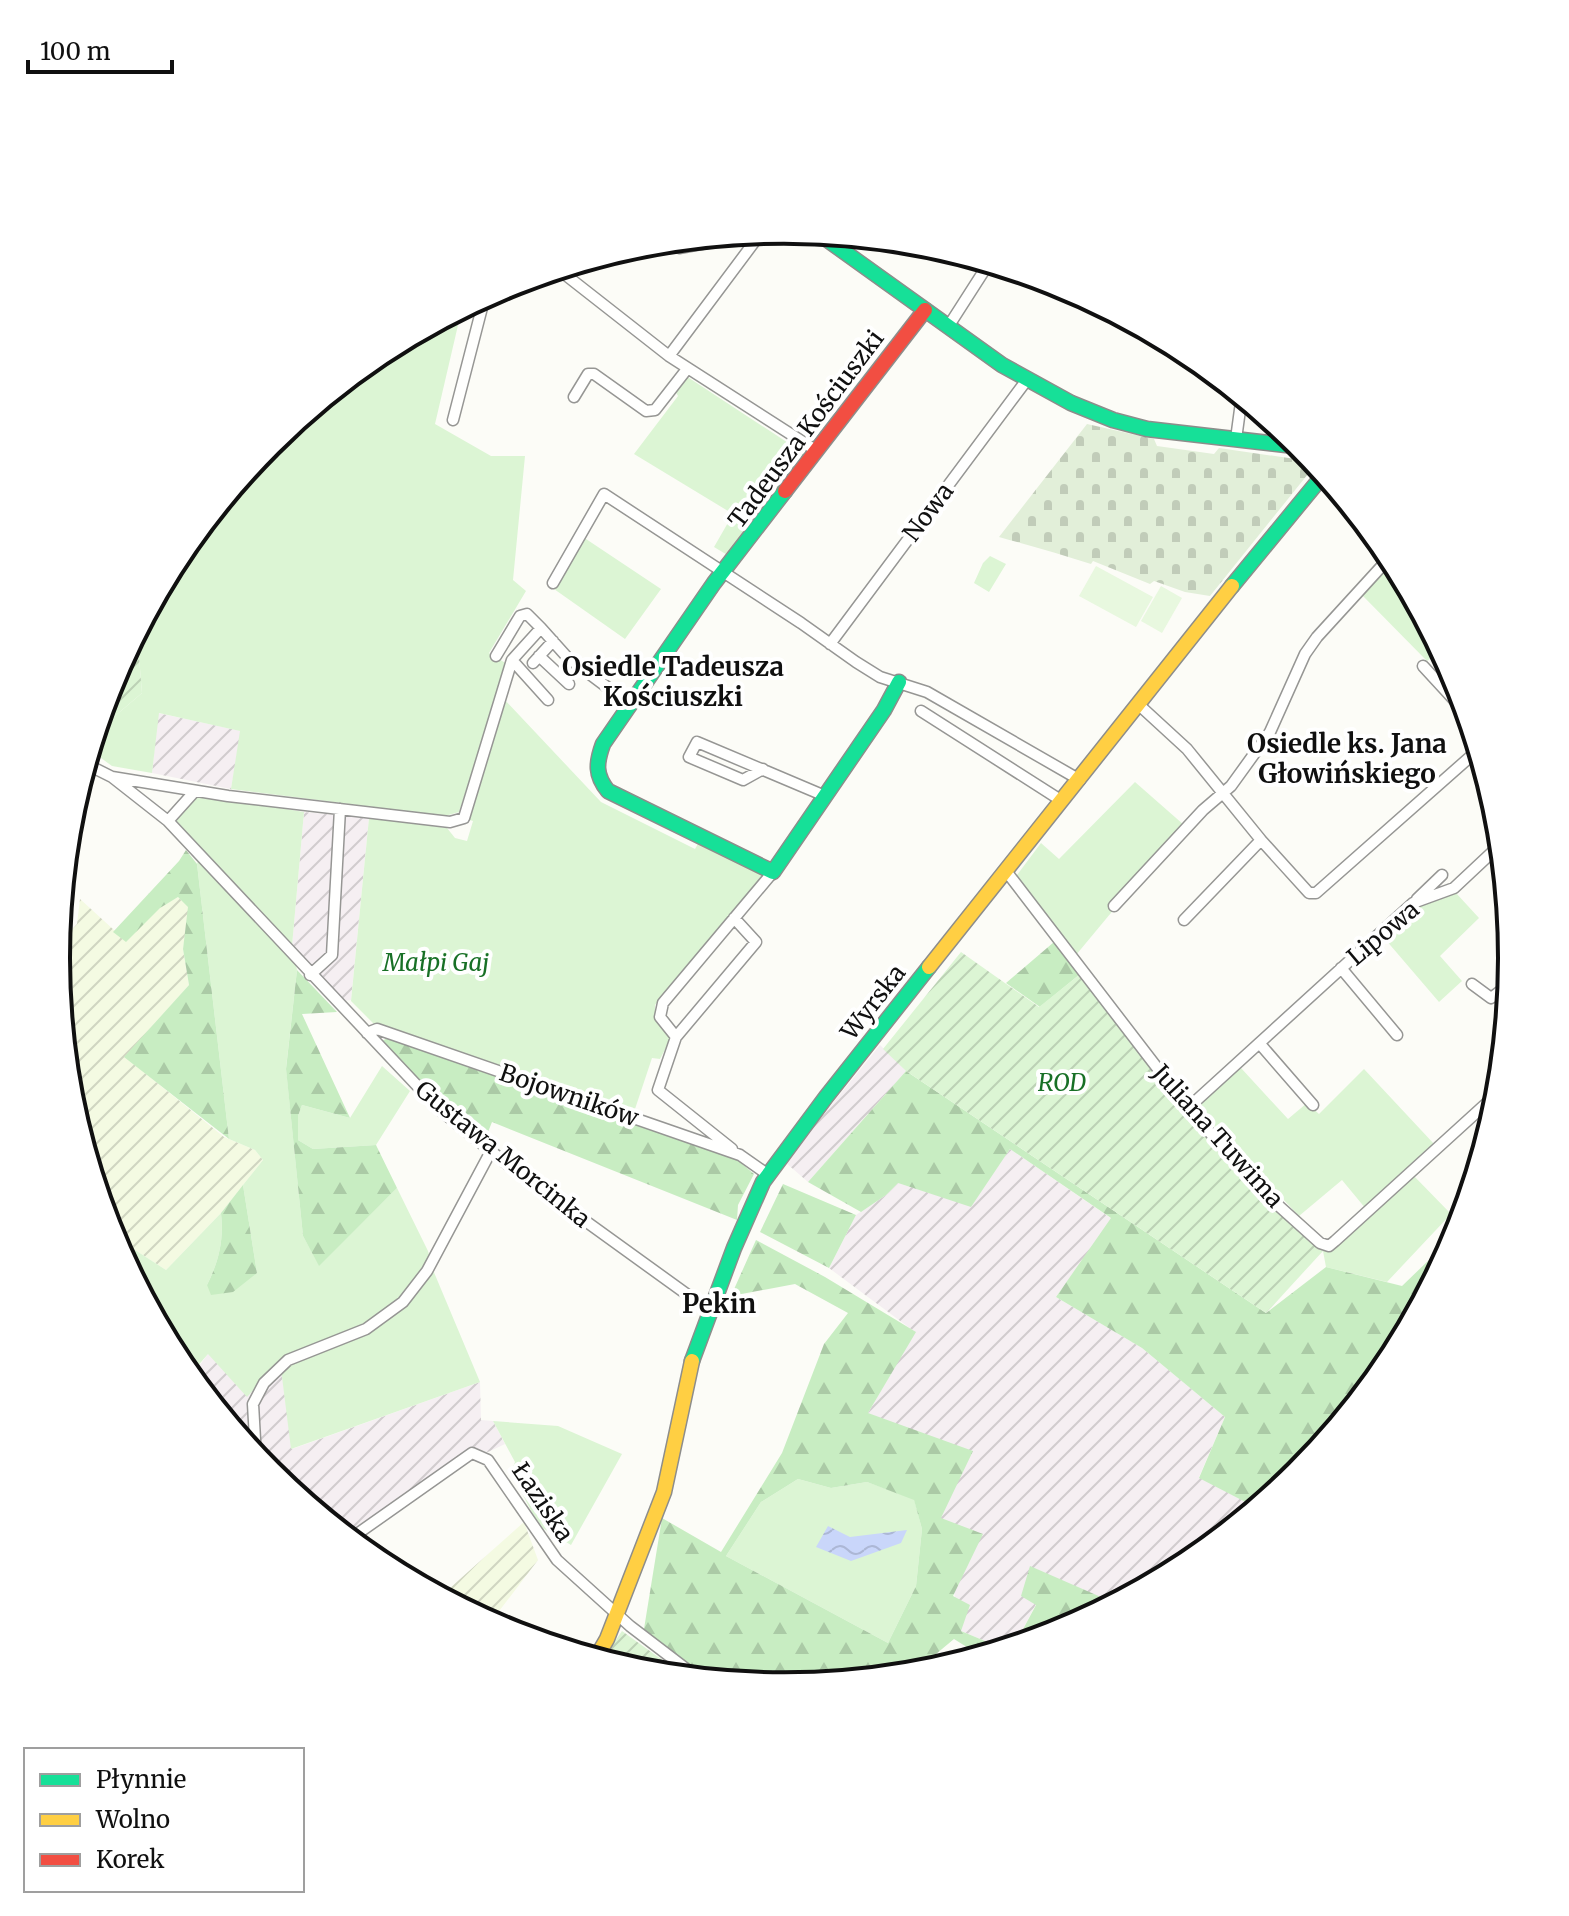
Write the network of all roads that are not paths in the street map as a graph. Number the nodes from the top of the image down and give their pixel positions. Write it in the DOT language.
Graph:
graph roads {
  1 [pos="752,245"];
  2 [pos="835,245"];
  3 [pos="983,272"];
  4 [pos="568,277"];
  5 [pos="925,310"];
  6 [pos="481,311"];
  7 [pos="948,327"];
  8 [pos="669,356"];
  9 [pos="687,369"];
  10 [pos="1026,381"];
  11 [pos="574,397"];
  12 [pos="1240,408"];
  13 [pos="453,420"];
  14 [pos="1236,439"];
  15 [pos="1264,442"];
  16 [pos="1281,444"];
  17 [pos="1285,449"];
  18 [pos="817,451"];
  19 [pos="1318,482"];
  20 [pos="1382,566"];
  21 [pos="723,573"];
  22 [pos="553,583"];
  23 [pos="541,628"];
  24 [pos="553,641"];
  25 [pos="830,644"];
  26 [pos="496,656"];
  27 [pos="512,660"];
  28 [pos="1423,666"];
  29 [pos="899,682"];
  30 [pos="569,684"];
  31 [pos="1448,693"];
  32 [pos="548,700"];
  33 [pos="1138,704"];
  34 [pos="631,705"];
  35 [pos="921,711"];
  36 [pos="1470,757"];
  37 [pos="95,769"];
  38 [pos="763,769"];
  39 [pos="112,777"];
  40 [pos="1080,780"];
  41 [pos="195,791"];
  42 [pos="1221,792"];
  43 [pos="825,796"];
  44 [pos="1062,801"];
  45 [pos="340,809"];
  46 [pos="168,821"];
  47 [pos="1261,840"];
  48 [pos="1491,853"];
  49 [pos="1006,871"];
  50 [pos="773,872"];
  51 [pos="1442,875"];
  52 [pos="1413,903"];
  53 [pos="1114,906"];
  54 [pos="734,918"];
  55 [pos="1184,920"];
  56 [pos="1341,968"];
  57 [pos="311,976"];
  58 [pos="1472,984"];
  59 [pos="1498,993"];
  60 [pos="367,1033"];
  61 [pos="1397,1035"];
  62 [pos="676,1037"];
  63 [pos="1260,1044"];
  64 [pos="1313,1105"];
  65 [pos="1483,1106"];
  66 [pos="1188,1108"];
  67 [pos="491,1151"];
  68 [pos="740,1155"];
  69 [pos="767,1174"];
  70 [pos="710,1311"];
  71 [pos="255,1437"];
  72 [pos="360,1532"];
  73 [pos="617,1614"];
  74 [pos="602,1648"];
  75 [pos="681,1664"];
  1 -- 8 [label="street"];
  2 -- 5 [label="street"];
  3 -- 7 [label="street"];
  4 -- 8 [label="street"];
  5 -- 7 [label="street"];
  5 -- 18 [label="street, Tadeusza Kościuszki"];
  6 -- 13 [label="street"];
  7 -- 10 [label="street"];
  8 -- 9 [label="street"];
  9 -- 11 [label="street"];
  9 -- 18 [label="street"];
  10 -- 14 [label="street"];
  10 -- 25 [label="street, Nowa"];
  12 -- 14 [label="street"];
  14 -- 15 [label="street"];
  15 -- 16 [label="street"];
  15 -- 17 [label="street"];
  18 -- 21 [label="street, Tadeusza Kościuszki"];
  19 -- 33 [label="street, Wyrska"];
  20 -- 42 [label="street"];
  21 -- 22 [label="street"];
  21 -- 25 [label="street"];
  21 -- 34 [label="street"];
  23 -- 24 [label="street"];
  23 -- 26 [label="street"];
  23 -- 27 [label="street"];
  24 -- 30 [label="street"];
  24 -- 34 [label="street"];
  25 -- 29 [label="street"];
  27 -- 32 [label="street"];
  27 -- 45 [label="street"];
  28 -- 31 [label="street"];
  29 -- 40 [label="street"];
  29 -- 43 [label="street"];
  33 -- 40 [label="street, Wyrska"];
  33 -- 42 [label="street"];
  34 -- 50 [label="street"];
  35 -- 44 [label="street"];
  36 -- 47 [label="street"];
  37 -- 39 [label="street"];
  38 -- 38 [label="street"];
  38 -- 43 [label="street"];
  39 -- 41 [label="street"];
  39 -- 46 [label="street, Gustawa Morcinka"];
  40 -- 44 [label="street, Wyrska"];
  41 -- 45 [label="street"];
  41 -- 46 [label="street"];
  42 -- 47 [label="street"];
  42 -- 53 [label="street"];
  43 -- 50 [label="street"];
  44 -- 49 [label="street, Wyrska"];
  45 -- 57 [label="street"];
  46 -- 57 [label="street, Gustawa Morcinka"];
  47 -- 55 [label="street"];
  48 -- 52 [label="street, Lipowa"];
  49 -- 66 [label="street, Juliana Tuwima"];
  49 -- 69 [label="street, Wyrska"];
  50 -- 54 [label="street"];
  51 -- 52 [label="street"];
  52 -- 56 [label="street, Lipowa"];
  54 -- 62 [label="street"];
  54 -- 62 [label="street"];
  56 -- 61 [label="street, Lipowa"];
  56 -- 63 [label="street, Lipowa"];
  57 -- 60 [label="street, Gustawa Morcinka"];
  58 -- 59 [label="street"];
  60 -- 67 [label="street, Gustawa Morcinka"];
  60 -- 68 [label="street, Bojowników"];
  62 -- 68 [label="street"];
  63 -- 64 [label="street"];
  63 -- 66 [label="street, Lipowa"];
  65 -- 66 [label="street, Juliana Tuwima"];
  67 -- 70 [label="street, Gustawa Morcinka"];
  67 -- 71 [label="street"];
  68 -- 69 [label="street, Bojowników"];
  69 -- 70 [label="street, Wyrska"];
  70 -- 73 [label="street, Wyrska"];
  72 -- 73 [label="street, Łaziska"];
  73 -- 74 [label="street, Wyrska"];
  73 -- 75 [label="street"];
}
